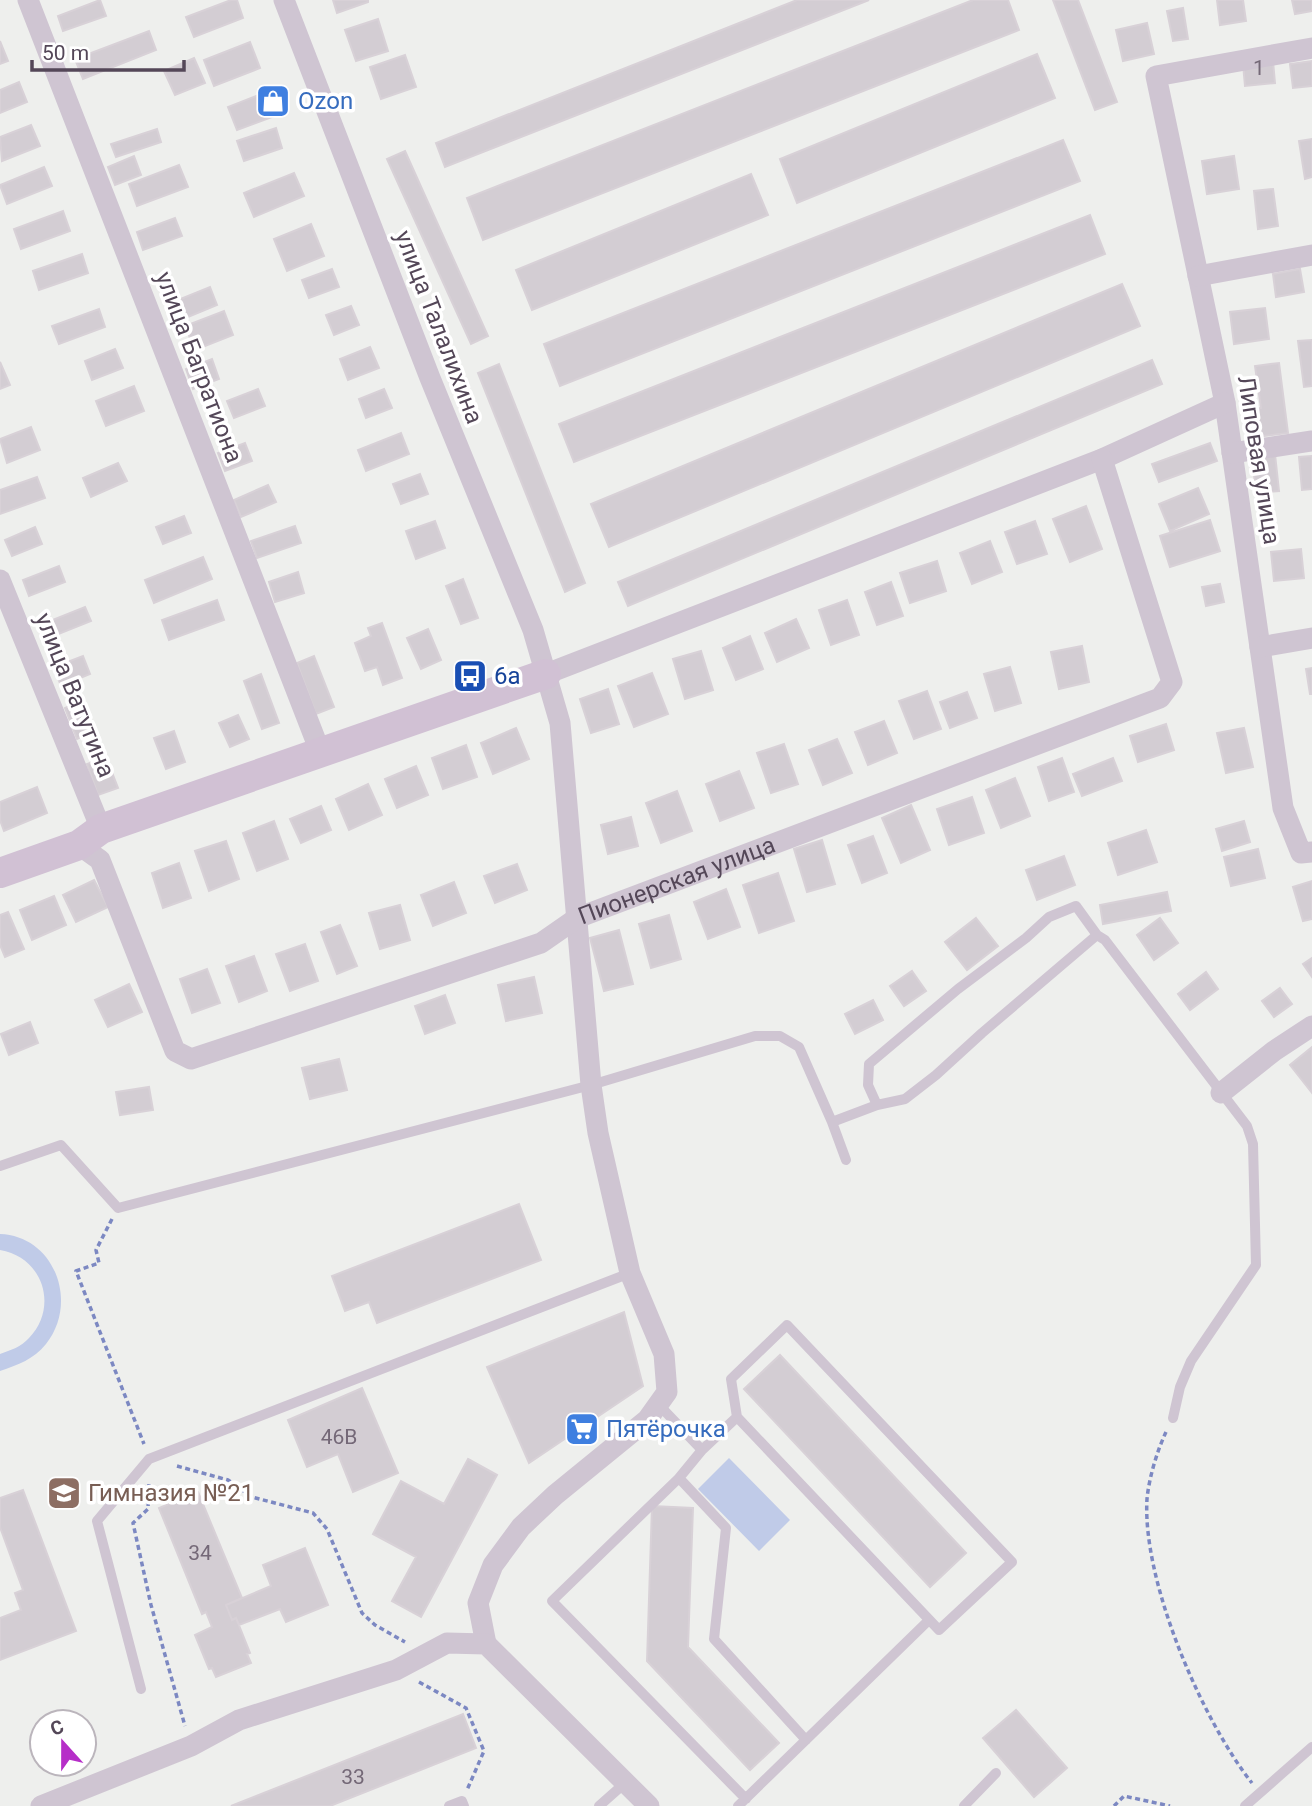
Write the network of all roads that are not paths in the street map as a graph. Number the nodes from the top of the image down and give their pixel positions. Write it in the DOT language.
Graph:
graph roads {
  1 [pos="28,0"];
  2 [pos="284,0"];
  3 [pos="1312,48"];
  4 [pos="1312,255"];
  5 [pos="1198,276"];
  6 [pos="1225,403"];
  7 [pos="1312,440"];
  8 [pos="1233,453"];
  9 [pos="1102,459"];
  10 [pos="0,580"];
  11 [pos="1312,638"];
  12 [pos="1260,647"];
  13 [pos="546,674"];
  14 [pos="321,754"];
  15 [pos="90,837"];
  16 [pos="1307,852"];
  17 [pos="0,873"];
  18 [pos="577,918"];
  19 [pos="1097,935"];
  20 [pos="1312,1026"];
  21 [pos="591,1085"];
  22 [pos="1222,1093"];
  23 [pos="877,1105"];
  24 [pos="832,1122"];
  25 [pos="846,1160"];
  26 [pos="0,1166"];
  27 [pos="630,1273"];
  28 [pos="658,1404"];
  29 [pos="737,1417"];
  30 [pos="1173,1418"];
  31 [pos="702,1450"];
  32 [pos="679,1478"];
  33 [pos="929,1620"];
  34 [pos="486,1644"];
  35 [pos="141,1689"];
  36 [pos="806,1740"];
  37 [pos="1312,1746"];
  38 [pos="996,1773"];
  39 [pos="625,1783"];
  40 [pos="742,1802"];
  41 [pos="463,1804"];
  42 [pos="41,1806"];
  43 [pos="449,1806"];
  44 [pos="599,1806"];
  45 [pos="649,1806"];
  46 [pos="964,1806"];
  47 [pos="1245,1806"];
  1 -- 14 [label="street, улица Багратиона"];
  2 -- 13 [label="street, улица Талалихина"];
  3 -- 5 [label="street, Липовая улица"];
  4 -- 5 [label="street"];
  5 -- 6 [label="street, Липовая улица"];
  6 -- 8 [label="street, Липовая улица"];
  6 -- 9 [label="street"];
  7 -- 8 [label="street"];
  8 -- 12 [label="street, Липовая улица"];
  9 -- 13 [label="street"];
  9 -- 18 [label="street, Пионерская улица"];
  10 -- 15 [label="street, улица Ватутина"];
  11 -- 12 [label="street"];
  12 -- 16 [label="street, Липовая улица"];
  13 -- 14 [label="street"];
  13 -- 18 [label="street, улица Талалихина"];
  14 -- 15 [label="street"];
  15 -- 17 [label="street"];
  15 -- 18 [label="street, Пионерская улица"];
  18 -- 21 [label="street, улица Талалихина"];
  19 -- 22 [label="lane"];
  19 -- 23 [label="lane"];
  19 -- 23 [label="lane"];
  20 -- 22 [label="street"];
  21 -- 24 [label="lane"];
  21 -- 26 [label="lane"];
  21 -- 27 [label="street, улица Талалихина"];
  22 -- 30 [label="lane"];
  23 -- 24 [label="lane"];
  24 -- 25 [label="lane"];
  27 -- 28 [label="street, улица Талалихина"];
  27 -- 35 [label="lane"];
  28 -- 31 [label="lane"];
  28 -- 34 [label="street"];
  29 -- 31 [label="lane"];
  29 -- 33 [label="lane"];
  29 -- 33 [label="lane"];
  31 -- 32 [label="lane"];
  32 -- 36 [label="lane"];
  32 -- 40 [label="lane"];
  33 -- 36 [label="lane"];
  34 -- 39 [label="street"];
  34 -- 42 [label="street"];
  36 -- 40 [label="lane"];
  37 -- 47 [label="lane"];
  38 -- 46 [label="lane"];
  39 -- 44 [label="lane"];
  39 -- 45 [label="street"];
  41 -- 43 [label="lane"];
}
